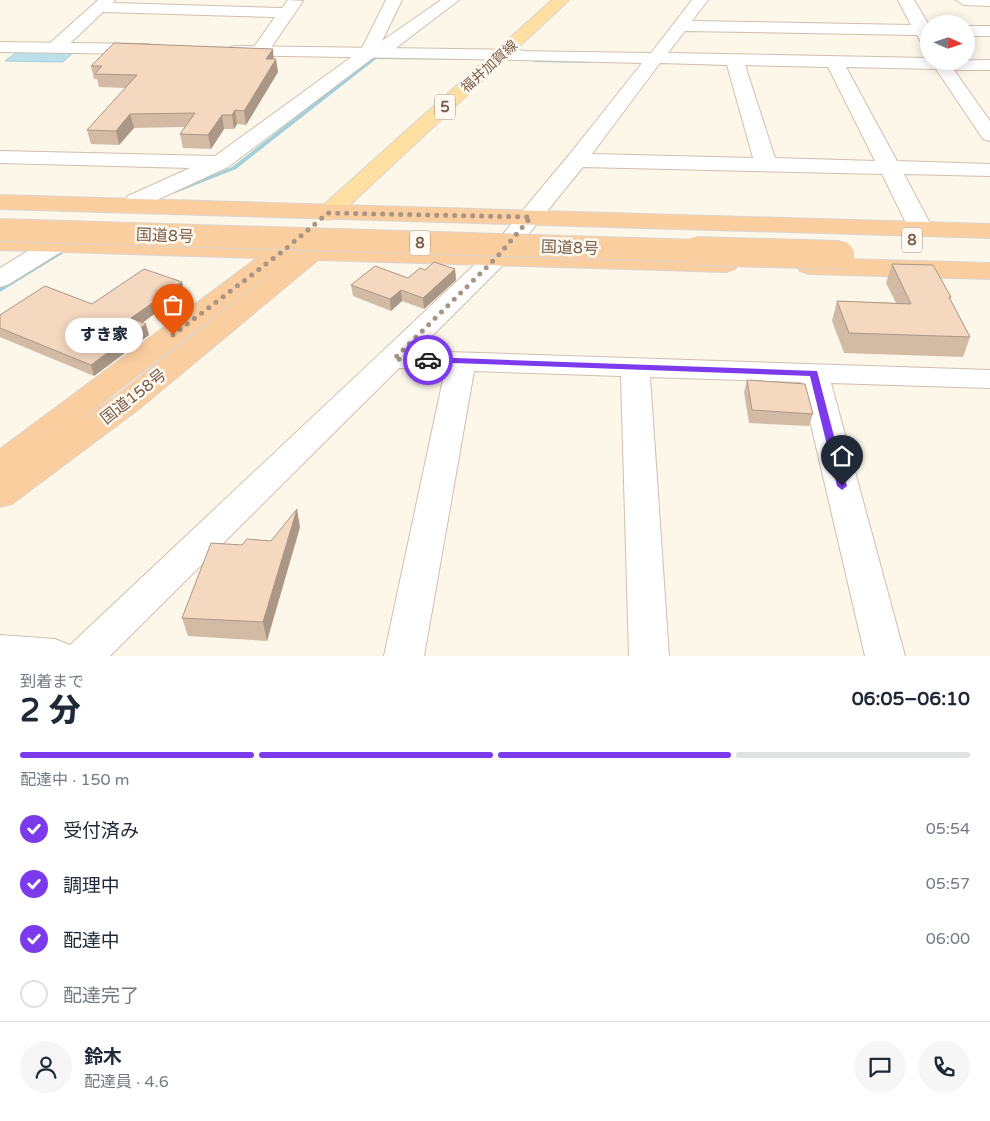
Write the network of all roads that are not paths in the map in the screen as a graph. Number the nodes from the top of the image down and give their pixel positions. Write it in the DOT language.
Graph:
graph roads {
  1 [pos="394,0"];
  2 [pos="451,0"];
  3 [pos="561,0"];
  4 [pos="578,0"];
  5 [pos="700,0"];
  6 [pos="906,0"];
  7 [pos="964,0"];
  8 [pos="990,1"];
  9 [pos="104,3"];
  10 [pos="292,6"];
  11 [pos="920,23"];
  12 [pos="382,25"];
  13 [pos="414,26"];
  14 [pos="681,26"];
  15 [pos="975,31"];
  16 [pos="990,31"];
  17 [pos="920,34"];
  18 [pos="0,47"];
  19 [pos="55,48"];
  20 [pos="162,50"];
  21 [pos="221,51"];
  22 [pos="260,51"];
  23 [pos="368,53"];
  24 [pos="511,55"];
  25 [pos="656,60"];
  26 [pos="735,61"];
  27 [pos="835,63"];
  28 [pos="920,63"];
  29 [pos="975,64"];
  30 [pos="990,65"];
  31 [pos="945,70"];
  32 [pos="990,135"];
  33 [pos="0,157"];
  34 [pos="577,160"];
  35 [pos="220,162"];
  36 [pos="766,165"];
  37 [pos="890,168"];
  38 [pos="990,170"];
  39 [pos="0,202"];
  40 [pos="130,206"];
  41 [pos="341,213"];
  42 [pos="0,214"];
  43 [pos="531,217"];
  44 [pos="921,229"];
  45 [pos="0,230"];
  46 [pos="990,231"];
  47 [pos="990,242"];
  48 [pos="0,243"];
  49 [pos="56,245"];
  50 [pos="837,246"];
  51 [pos="283,251"];
  52 [pos="312,252"];
  53 [pos="497,257"];
  54 [pos="990,259"];
  55 [pos="990,271"];
  56 [pos="0,279"];
  57 [pos="394,359"];
  58 [pos="461,361"];
  59 [pos="635,367"];
  60 [pos="814,373"];
  61 [pos="990,379"];
  62 [pos="0,466"];
  63 [pos="0,495"];
  64 [pos="0,652"];
  65 [pos="55,656"];
  66 [pos="84,656"];
  67 [pos="404,656"];
  68 [pos="649,656"];
  69 [pos="885,656"];
  1 -- 12 [label="street"];
  2 -- 13 [label="street"];
  3 -- 24 [label="main road, 福井加賀線 / 5"];
  4 -- 24 [label="main road, 福井加賀線 / 5"];
  5 -- 14 [label="street"];
  6 -- 11 [label="street"];
  7 -- 8 [label="street"];
  9 -- 10 [label="street"];
  9 -- 19 [label="street"];
  10 -- 22 [label="street"];
  12 -- 13 [label="street"];
  12 -- 23 [label="street"];
  13 -- 23 [label="street"];
  14 -- 17 [label="street"];
  14 -- 25 [label="street"];
  15 -- 16 [label="street"];
  18 -- 19 [label="street"];
  19 -- 20 [label="street"];
  21 -- 22 [label="street"];
  22 -- 23 [label="street"];
  23 -- 24 [label="street"];
  23 -- 35 [label="street"];
  24 -- 25 [label="street"];
  24 -- 41 [label="main road, 福井加賀線 / 5"];
  24 -- 41 [label="main road, 福井加賀線 / 5"];
  25 -- 26 [label="street"];
  25 -- 34 [label="street"];
  26 -- 27 [label="street"];
  26 -- 36 [label="street"];
  27 -- 28 [label="street"];
  27 -- 37 [label="street"];
  29 -- 30 [label="street"];
  31 -- 32 [label="street"];
  33 -- 35 [label="street"];
  34 -- 36 [label="street"];
  34 -- 43 [label="street"];
  35 -- 40 [label="street"];
  36 -- 37 [label="street"];
  37 -- 38 [label="street"];
  37 -- 44 [label="street"];
  39 -- 40 [label="highway"];
  40 -- 41 [label="highway"];
  41 -- 43 [label="highway"];
  41 -- 51 [label="highway, 国道158号"];
  41 -- 52 [label="highway, 国道158号"];
  42 -- 50 [label="highway, 国道8号 / 8"];
  43 -- 44 [label="highway"];
  43 -- 53 [label="street"];
  44 -- 46 [label="highway"];
  45 -- 50 [label="highway, 国道8号 / 8, bridge"];
  47 -- 50 [label="highway, 国道8号 / 8"];
  48 -- 49 [label="highway"];
  49 -- 51 [label="highway"];
  49 -- 56 [label="street"];
  50 -- 54 [label="highway, 国道8号 / 8"];
  51 -- 52 [label="highway"];
  51 -- 62 [label="highway, 国道158号"];
  52 -- 53 [label="highway"];
  52 -- 63 [label="highway, 国道158号"];
  53 -- 55 [label="highway"];
  53 -- 57 [label="street"];
  57 -- 58 [label="street"];
  57 -- 66 [label="street"];
  58 -- 59 [label="street"];
  58 -- 67 [label="street"];
  59 -- 60 [label="street"];
  59 -- 68 [label="street"];
  60 -- 61 [label="street"];
  60 -- 69 [label="street"];
  64 -- 65 [label="street"];
}
